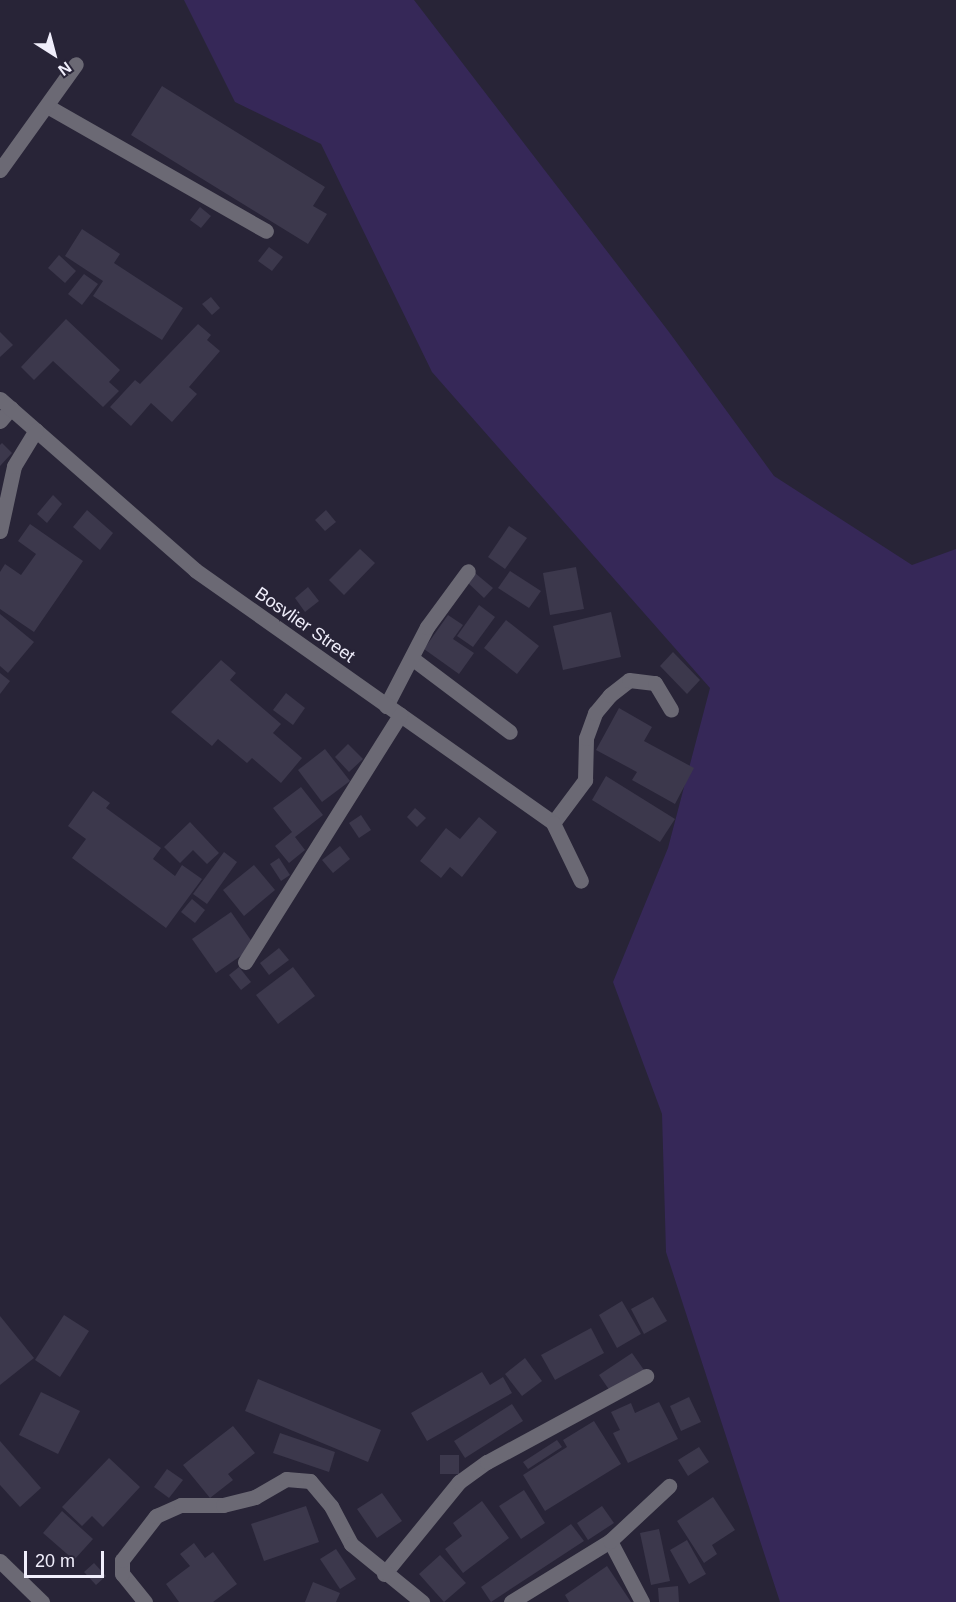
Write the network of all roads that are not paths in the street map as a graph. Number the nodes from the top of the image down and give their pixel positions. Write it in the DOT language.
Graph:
graph roads {
  1 [pos="76,64"];
  2 [pos="47,106"];
  3 [pos="0,170"];
  4 [pos="266,231"];
  5 [pos="5,404"];
  6 [pos="0,421"];
  7 [pos="36,430"];
  8 [pos="0,531"];
  9 [pos="468,571"];
  10 [pos="413,659"];
  11 [pos="387,706"];
  12 [pos="671,710"];
  13 [pos="400,715"];
  14 [pos="510,732"];
  15 [pos="553,823"];
  16 [pos="581,881"];
  17 [pos="245,962"];
  18 [pos="646,1376"];
  19 [pos="669,1486"];
  20 [pos="610,1540"];
  21 [pos="0,1561"];
  22 [pos="384,1574"];
  23 [pos="42,1602"];
  24 [pos="145,1602"];
  25 [pos="422,1602"];
  26 [pos="511,1602"];
  27 [pos="642,1602"];
  1 -- 2 [label="street"];
  2 -- 3 [label="street"];
  2 -- 4 [label="street"];
  5 -- 6 [label="street"];
  5 -- 7 [label="street, Bosvlier Street"];
  7 -- 8 [label="street"];
  7 -- 11 [label="street, Bosvlier Street"];
  9 -- 10 [label="street"];
  10 -- 11 [label="street"];
  10 -- 14 [label="street"];
  11 -- 13 [label="street, Bosvlier Street"];
  12 -- 15 [label="street"];
  13 -- 15 [label="street, Bosvlier Street"];
  13 -- 17 [label="street"];
  15 -- 16 [label="street, Bosvlier Street"];
  18 -- 22 [label="street"];
  19 -- 20 [label="street"];
  20 -- 26 [label="street"];
  20 -- 27 [label="street"];
  21 -- 23 [label="street"];
  22 -- 24 [label="street"];
  22 -- 25 [label="street"];
}
